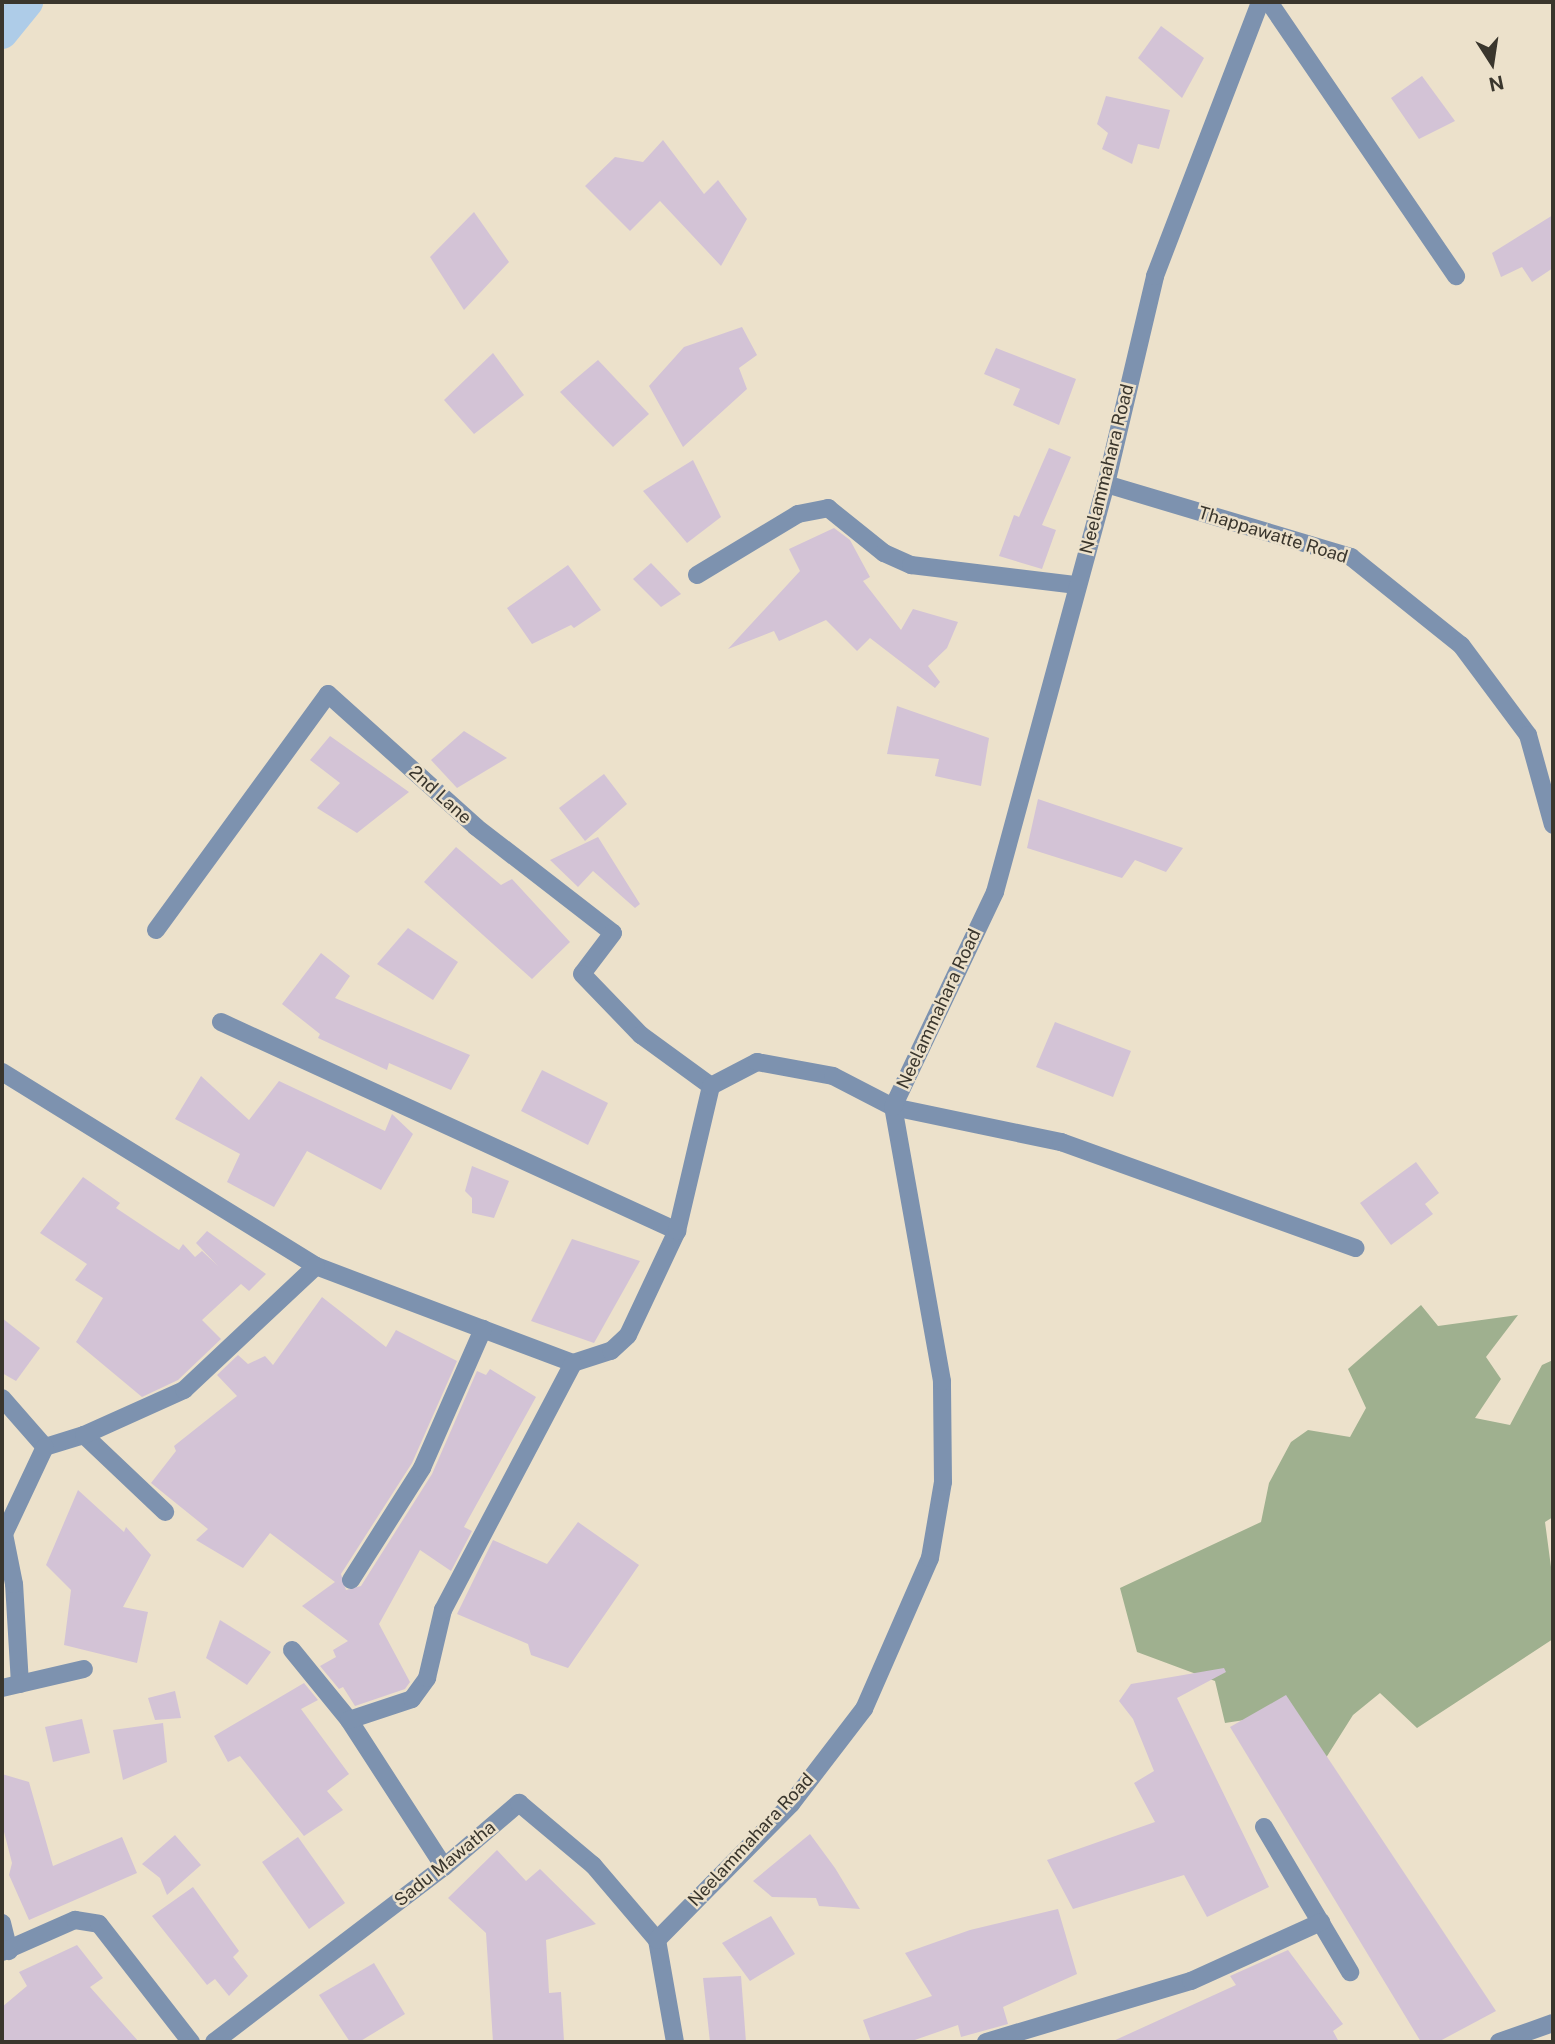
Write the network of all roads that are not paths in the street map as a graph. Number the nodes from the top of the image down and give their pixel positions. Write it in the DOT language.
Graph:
graph roads {
  1 [pos="1260,2"];
  2 [pos="1269,2"];
  3 [pos="1456,276"];
  4 [pos="1106,484"];
  5 [pos="697,575"];
  6 [pos="1077,585"];
  7 [pos="1553,825"];
  8 [pos="156,930"];
  9 [pos="221,1022"];
  10 [pos="2,1073"];
  11 [pos="711,1086"];
  12 [pos="893,1107"];
  13 [pos="677,1231"];
  14 [pos="1355,1248"];
  15 [pos="316,1266"];
  16 [pos="483,1329"];
  17 [pos="573,1363"];
  18 [pos="2,1398"];
  19 [pos="84,1434"];
  20 [pos="45,1447"];
  21 [pos="166,1512"];
  22 [pos="351,1580"];
  23 [pos="292,1650"];
  24 [pos="83,1669"];
  25 [pos="11,1686"];
  26 [pos="349,1720"];
  27 [pos="1264,1827"];
  28 [pos="444,1867"];
  29 [pos="2,1923"];
  30 [pos="1321,1923"];
  31 [pos="657,1940"];
  32 [pos="5,1952"];
  33 [pos="1350,1972"];
  34 [pos="1553,2023"];
  35 [pos="191,2042"];
  36 [pos="214,2042"];
  37 [pos="675,2042"];
  38 [pos="986,2042"];
  39 [pos="1499,2042"];
  1 -- 4 [label="street, Neelammahara Road"];
  2 -- 3 [label="street"];
  4 -- 6 [label="street, Neelammahara Road"];
  4 -- 7 [label="street, Thappawatte Road"];
  5 -- 6 [label="street"];
  6 -- 12 [label="street, Neelammahara Road"];
  8 -- 11 [label="street, 2nd Lane"];
  9 -- 13 [label="street"];
  10 -- 15 [label="street"];
  11 -- 12 [label="street"];
  11 -- 13 [label="street"];
  12 -- 14 [label="street"];
  12 -- 31 [label="street, Neelammahara Road"];
  13 -- 17 [label="street"];
  15 -- 16 [label="street"];
  15 -- 19 [label="street"];
  16 -- 17 [label="street"];
  16 -- 22 [label="street"];
  17 -- 26 [label="street"];
  18 -- 20 [label="street"];
  19 -- 20 [label="street"];
  19 -- 21 [label="street"];
  20 -- 25 [label="street"];
  23 -- 26 [label="street"];
  24 -- 25 [label="street"];
  26 -- 28 [label="street"];
  27 -- 30 [label="street"];
  28 -- 31 [label="street, Sadu Mawatha"];
  28 -- 36 [label="street, Sadu Mawatha"];
  29 -- 32 [label="street"];
  30 -- 33 [label="street"];
  30 -- 38 [label="street"];
  31 -- 37 [label="street"];
  32 -- 35 [label="street"];
  34 -- 39 [label="street"];
}
